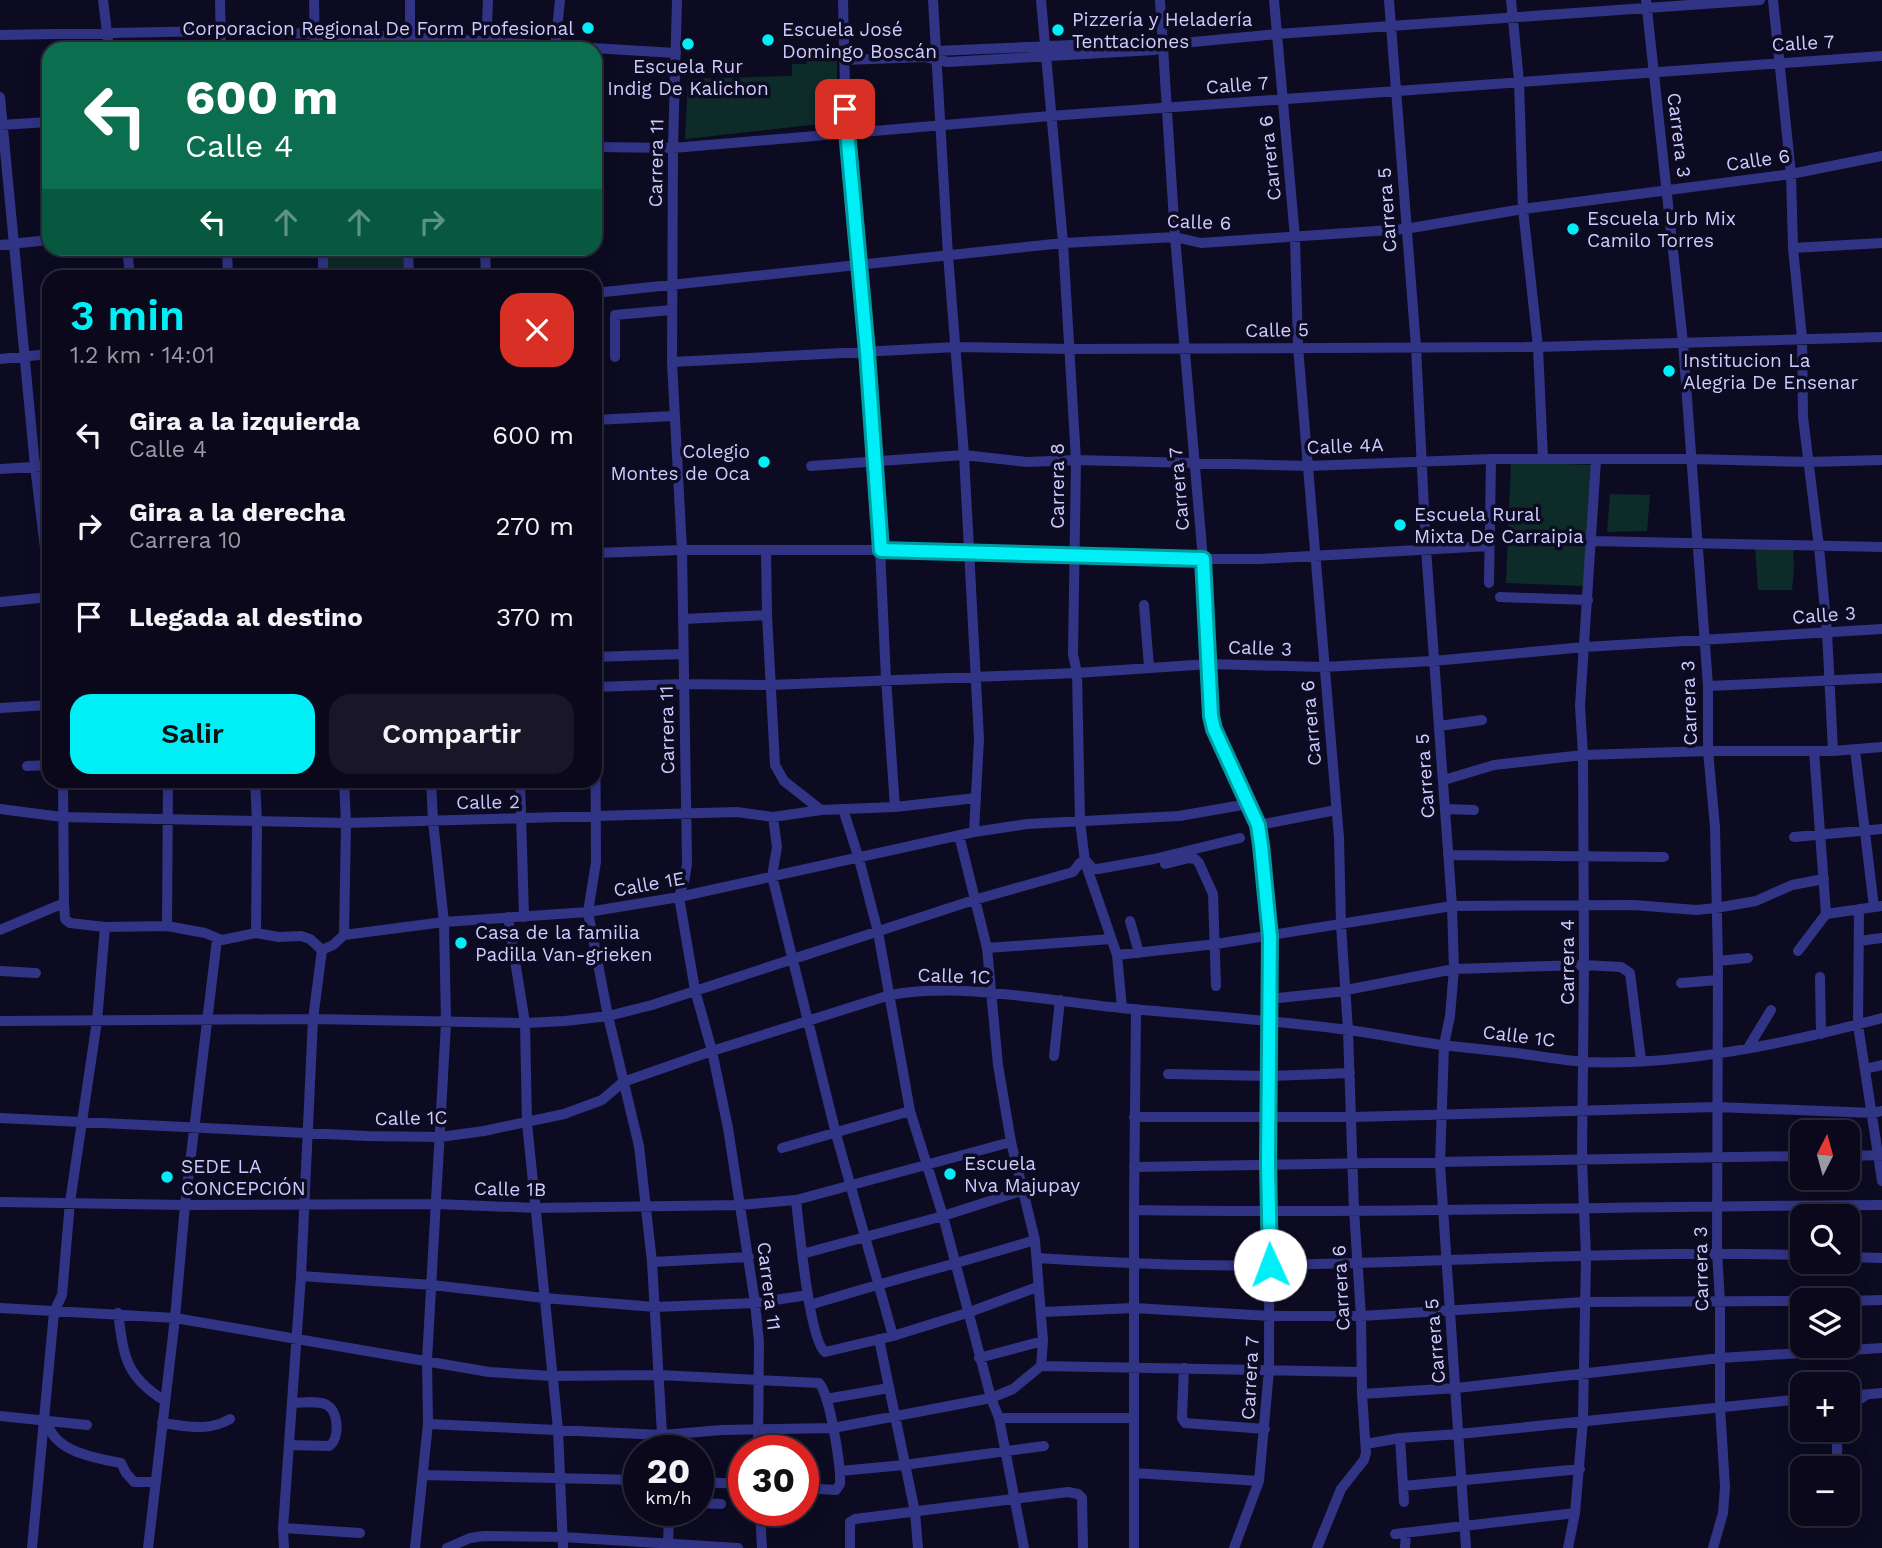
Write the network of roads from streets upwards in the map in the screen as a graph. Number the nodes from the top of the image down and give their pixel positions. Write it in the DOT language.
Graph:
graph roads {
  1 [pos="103,0"];
  2 [pos="220,0"];
  3 [pos="314,0"];
  4 [pos="410,0"];
  5 [pos="488,0"];
  6 [pos="560,0"];
  7 [pos="677,0"];
  8 [pos="843,0"];
  9 [pos="933,0"];
  10 [pos="1041,0"];
  11 [pos="1160,0"];
  12 [pos="1274,0"];
  13 [pos="1389,0"];
  14 [pos="1511,0"];
  15 [pos="1760,0"];
  16 [pos="1773,0"];
  17 [pos="1647,4"];
  18 [pos="1512,17"];
  19 [pos="1391,25"];
  20 [pos="221,32"];
  21 [pos="107,33"];
  22 [pos="1277,34"];
  23 [pos="0,35"];
  24 [pos="315,35"];
  25 [pos="108,42"];
  26 [pos="221,42"];
  27 [pos="315,42"];
  28 [pos="398,42"];
  29 [pos="410,42"];
  30 [pos="486,42"];
  31 [pos="556,42"];
  32 [pos="1166,45"];
  33 [pos="602,49"];
  34 [pos="1046,51"];
  35 [pos="676,53"];
  36 [pos="1882,55"];
  37 [pos="936,56"];
  38 [pos="844,60"];
  39 [pos="1778,61"];
  40 [pos="1653,71"];
  41 [pos="1519,81"];
  42 [pos="1396,92"];
  43 [pos="0,97"];
  44 [pos="1282,99"];
  45 [pos="1166,108"];
  46 [pos="1050,116"];
  47 [pos="42,122"];
  48 [pos="1,125"];
  49 [pos="942,125"];
  50 [pos="846,133"];
  51 [pos="602,147"];
  52 [pos="673,148"];
  53 [pos="1882,156"];
  54 [pos="1791,174"];
  55 [pos="1668,190"];
  56 [pos="1523,209"];
  57 [pos="1405,229"];
  58 [pos="1175,237"];
  59 [pos="1295,238"];
  60 [pos="42,241"];
  61 [pos="1063,243"];
  62 [pos="1882,243"];
  63 [pos="14,244"];
  64 [pos="0,245"];
  65 [pos="1793,248"];
  66 [pos="948,255"];
  67 [pos="858,265"];
  68 [pos="672,285"];
  69 [pos="602,292"];
  70 [pos="672,310"];
  71 [pos="1882,337"];
  72 [pos="1802,338"];
  73 [pos="1683,343"];
  74 [pos="956,347"];
  75 [pos="1298,347"];
  76 [pos="1416,347"];
  77 [pos="1538,347"];
  78 [pos="1069,349"];
  79 [pos="1185,349"];
  80 [pos="867,352"];
  81 [pos="42,355"];
  82 [pos="26,356"];
  83 [pos="615,357"];
  84 [pos="0,359"];
  85 [pos="672,362"];
  86 [pos="674,416"];
  87 [pos="602,420"];
  88 [pos="964,456"];
  89 [pos="1491,458"];
  90 [pos="1692,459"];
  91 [pos="1076,460"];
  92 [pos="1543,460"];
  93 [pos="1597,460"];
  94 [pos="1882,460"];
  95 [pos="1420,461"];
  96 [pos="876,462"];
  97 [pos="1809,462"];
  98 [pos="1193,463"];
  99 [pos="35,466"];
  100 [pos="42,466"];
  101 [pos="811,466"];
  102 [pos="1309,466"];
  103 [pos="0,469"];
  104 [pos="42,524"];
  105 [pos="1592,541"];
  106 [pos="1698,545"];
  107 [pos="1489,546"];
  108 [pos="1819,547"];
  109 [pos="1882,547"];
  110 [pos="1426,549"];
  111 [pos="682,550"];
  112 [pos="766,550"];
  113 [pos="881,550"];
  114 [pos="602,552"];
  115 [pos="970,552"];
  116 [pos="1074,555"];
  117 [pos="1315,555"];
  118 [pos="1203,559"];
  119 [pos="1489,583"];
  120 [pos="1500,597"];
  121 [pos="42,598"];
  122 [pos="1588,600"];
  123 [pos="0,602"];
  124 [pos="1144,605"];
  125 [pos="767,615"];
  126 [pos="683,619"];
  127 [pos="1882,629"];
  128 [pos="1827,632"];
  129 [pos="1704,640"];
  130 [pos="1585,647"];
  131 [pos="683,654"];
  132 [pos="602,657"];
  133 [pos="1433,661"];
  134 [pos="1209,664"];
  135 [pos="1149,667"];
  136 [pos="1323,667"];
  137 [pos="1077,673"];
  138 [pos="975,676"];
  139 [pos="1830,678"];
  140 [pos="1882,678"];
  141 [pos="886,679"];
  142 [pos="683,684"];
  143 [pos="771,685"];
  144 [pos="1708,685"];
  145 [pos="602,687"];
  146 [pos="42,705"];
  147 [pos="0,708"];
  148 [pos="1482,720"];
  149 [pos="1439,726"];
  150 [pos="1882,747"];
  151 [pos="1855,750"];
  152 [pos="1707,751"];
  153 [pos="1814,751"];
  154 [pos="1833,751"];
  155 [pos="1583,755"];
  156 [pos="42,765"];
  157 [pos="27,766"];
  158 [pos="1444,777"];
  159 [pos="63,788"];
  160 [pos="168,788"];
  161 [pos="255,788"];
  162 [pos="344,788"];
  163 [pos="431,788"];
  164 [pos="521,788"];
  165 [pos="597,788"];
  166 [pos="976,798"];
  167 [pos="1248,804"];
  168 [pos="895,807"];
  169 [pos="843,809"];
  170 [pos="1446,809"];
  171 [pos="0,810"];
  172 [pos="821,810"];
  173 [pos="1336,810"];
  174 [pos="1474,810"];
  175 [pos="685,814"];
  176 [pos="62,817"];
  177 [pos="598,817"];
  178 [pos="773,817"];
  179 [pos="168,820"];
  180 [pos="523,820"];
  181 [pos="433,821"];
  182 [pos="1080,821"];
  183 [pos="257,822"];
  184 [pos="345,823"];
  185 [pos="1882,829"];
  186 [pos="1865,831"];
  187 [pos="974,832"];
  188 [pos="1260,834"];
  189 [pos="1821,834"];
  190 [pos="959,835"];
  191 [pos="1794,837"];
  192 [pos="1240,838"];
  193 [pos="1448,855"];
  194 [pos="1583,855"];
  195 [pos="1664,857"];
  196 [pos="859,859"];
  197 [pos="1085,864"];
  198 [pos="1165,864"];
  199 [pos="772,876"];
  200 [pos="1824,879"];
  201 [pos="679,897"];
  202 [pos="974,900"];
  203 [pos="64,903"];
  204 [pos="1584,904"];
  205 [pos="1452,906"];
  206 [pos="1878,907"];
  207 [pos="1716,908"];
  208 [pos="1859,909"];
  209 [pos="589,912"];
  210 [pos="1826,914"];
  211 [pos="524,917"];
  212 [pos="508,918"];
  213 [pos="1130,921"];
  214 [pos="444,922"];
  215 [pos="1341,925"];
  216 [pos="167,926"];
  217 [pos="105,927"];
  218 [pos="0,930"];
  219 [pos="878,932"];
  220 [pos="256,933"];
  221 [pos="344,935"];
  222 [pos="1270,937"];
  223 [pos="1882,938"];
  224 [pos="217,939"];
  225 [pos="1111,939"];
  226 [pos="1859,941"];
  227 [pos="1216,944"];
  228 [pos="987,948"];
  229 [pos="322,950"];
  230 [pos="1798,951"];
  231 [pos="1139,953"];
  232 [pos="1117,954"];
  233 [pos="791,958"];
  234 [pos="1748,958"];
  235 [pos="1718,961"];
  236 [pos="1584,965"];
  237 [pos="1454,969"];
  238 [pos="0,971"];
  239 [pos="36,973"];
  240 [pos="1821,977"];
  241 [pos="1718,980"];
  242 [pos="1681,983"];
  243 [pos="1216,985"];
  244 [pos="695,990"];
  245 [pos="1344,990"];
  246 [pos="993,994"];
  247 [pos="890,995"];
  248 [pos="1269,999"];
  249 [pos="1060,1000"];
  250 [pos="1122,1008"];
  251 [pos="1136,1009"];
  252 [pos="1771,1010"];
  253 [pos="608,1016"];
  254 [pos="1882,1018"];
  255 [pos="207,1019"];
  256 [pos="313,1019"];
  257 [pos="0,1021"];
  258 [pos="97,1021"];
  259 [pos="808,1021"];
  260 [pos="1269,1022"];
  261 [pos="446,1023"];
  262 [pos="525,1023"];
  263 [pos="1858,1025"];
  264 [pos="1348,1030"];
  265 [pos="1821,1034"];
  266 [pos="1444,1045"];
  267 [pos="1748,1048"];
  268 [pos="712,1051"];
  269 [pos="1718,1054"];
  270 [pos="1054,1056"];
  271 [pos="1641,1060"];
  272 [pos="1584,1062"];
  273 [pos="1882,1065"];
  274 [pos="1866,1069"];
  275 [pos="1350,1073"];
  276 [pos="1168,1074"];
  277 [pos="1269,1076"];
  278 [pos="623,1082"];
  279 [pos="1716,1107"];
  280 [pos="1583,1110"];
  281 [pos="910,1111"];
  282 [pos="1877,1112"];
  283 [pos="1440,1114"];
  284 [pos="1269,1116"];
  285 [pos="1134,1117"];
  286 [pos="1353,1117"];
  287 [pos="0,1118"];
  288 [pos="83,1122"];
  289 [pos="527,1123"];
  290 [pos="194,1126"];
  291 [pos="306,1134"];
  292 [pos="836,1134"];
  293 [pos="440,1137"];
  294 [pos="1011,1142"];
  295 [pos="782,1148"];
  296 [pos="1879,1155"];
  297 [pos="1790,1156"];
  298 [pos="1860,1156"];
  299 [pos="1718,1157"];
  300 [pos="1582,1159"];
  301 [pos="1353,1161"];
  302 [pos="1268,1164"];
  303 [pos="1440,1164"];
  304 [pos="928,1165"];
  305 [pos="1135,1167"];
  306 [pos="1882,1181"];
  307 [pos="851,1186"];
  308 [pos="1024,1190"];
  309 [pos="796,1200"];
  310 [pos="0,1202"];
  311 [pos="71,1202"];
  312 [pos="302,1204"];
  313 [pos="436,1204"];
  314 [pos="185,1205"];
  315 [pos="740,1205"];
  316 [pos="1718,1205"];
  317 [pos="1882,1205"];
  318 [pos="536,1208"];
  319 [pos="646,1208"];
  320 [pos="1583,1209"];
  321 [pos="1134,1210"];
  322 [pos="1354,1210"];
  323 [pos="1444,1211"];
  324 [pos="1269,1212"];
  325 [pos="943,1216"];
  326 [pos="865,1239"];
  327 [pos="1035,1240"];
  328 [pos="1717,1252"];
  329 [pos="802,1254"];
  330 [pos="1790,1255"];
  331 [pos="749,1257"];
  332 [pos="1586,1257"];
  333 [pos="1860,1257"];
  334 [pos="1037,1258"];
  335 [pos="1882,1258"];
  336 [pos="1446,1260"];
  337 [pos="1358,1261"];
  338 [pos="652,1262"];
  339 [pos="1135,1264"];
  340 [pos="956,1265"];
  341 [pos="1270,1265"];
  342 [pos="300,1276"];
  343 [pos="877,1284"];
  344 [pos="432,1285"];
  345 [pos="1037,1287"];
  346 [pos="544,1298"];
  347 [pos="809,1300"];
  348 [pos="1882,1300"];
  349 [pos="1790,1301"];
  350 [pos="1860,1301"];
  351 [pos="1584,1302"];
  352 [pos="755,1303"];
  353 [pos="1720,1303"];
  354 [pos="655,1307"];
  355 [pos="0,1308"];
  356 [pos="1134,1308"];
  357 [pos="1450,1309"];
  358 [pos="54,1312"];
  359 [pos="1041,1312"];
  360 [pos="118,1313"];
  361 [pos="967,1313"];
  362 [pos="1270,1315"];
  363 [pos="1361,1316"];
  364 [pos="175,1318"];
  365 [pos="893,1336"];
  366 [pos="879,1339"];
  367 [pos="295,1340"];
  368 [pos="1043,1341"];
  369 [pos="1882,1348"];
  370 [pos="979,1358"];
  371 [pos="1720,1358"];
  372 [pos="427,1360"];
  373 [pos="1041,1366"];
  374 [pos="1133,1366"];
  375 [pos="1184,1368"];
  376 [pos="1269,1370"];
  377 [pos="1361,1372"];
  378 [pos="1583,1374"];
  379 [pos="659,1375"];
  380 [pos="552,1376"];
  381 [pos="758,1382"];
  382 [pos="889,1388"];
  383 [pos="1457,1388"];
  384 [pos="1362,1394"];
  385 [pos="1866,1394"];
  386 [pos="1882,1394"];
  387 [pos="1860,1395"];
  388 [pos="990,1398"];
  389 [pos="1860,1398"];
  390 [pos="826,1399"];
  391 [pos="1790,1400"];
  392 [pos="165,1401"];
  393 [pos="1780,1401"];
  394 [pos="292,1403"];
  395 [pos="1790,1405"];
  396 [pos="1720,1407"];
  397 [pos="0,1416"];
  398 [pos="894,1416"];
  399 [pos="999,1418"];
  400 [pos="1134,1418"];
  401 [pos="230,1419"];
  402 [pos="1583,1420"];
  403 [pos="46,1421"];
  404 [pos="162,1423"];
  405 [pos="428,1424"];
  406 [pos="87,1425"];
  407 [pos="833,1428"];
  408 [pos="558,1429"];
  409 [pos="757,1429"];
  410 [pos="1265,1429"];
  411 [pos="662,1434"];
  412 [pos="1459,1434"];
  413 [pos="757,1435"];
  414 [pos="1400,1438"];
  415 [pos="1366,1444"];
  416 [pos="290,1445"];
  417 [pos="1044,1446"];
  418 [pos="1006,1450"];
  419 [pos="904,1465"];
  420 [pos="1580,1469"];
  421 [pos="840,1471"];
  422 [pos="1134,1473"];
  423 [pos="423,1475"];
  424 [pos="561,1477"];
  425 [pos="623,1479"];
  426 [pos="1259,1481"];
  427 [pos="156,1482"];
  428 [pos="1461,1482"];
  429 [pos="1403,1486"];
  430 [pos="819,1489"];
  431 [pos="1016,1498"];
  432 [pos="1404,1502"];
  433 [pos="714,1504"];
  434 [pos="721,1504"];
  435 [pos="915,1512"];
  436 [pos="1575,1513"];
  437 [pos="1465,1525"];
  438 [pos="669,1526"];
  439 [pos="761,1526"];
  440 [pos="283,1528"];
  441 [pos="360,1533"];
  442 [pos="563,1542"];
  443 [pos="668,1545"];
  444 [pos="32,1548"];
  445 [pos="148,1548"];
  446 [pos="284,1548"];
  447 [pos="415,1548"];
  448 [pos="447,1548"];
  449 [pos="738,1548"];
  450 [pos="762,1548"];
  451 [pos="850,1548"];
  452 [pos="918,1548"];
  453 [pos="1024,1548"];
  454 [pos="1083,1548"];
  455 [pos="1134,1548"];
  456 [pos="1234,1548"];
  457 [pos="1317,1548"];
  458 [pos="1405,1548"];
  459 [pos="1466,1548"];
  460 [pos="1568,1548"];
  461 [pos="1713,1548"];
  1 -- 21 [label="street"];
  2 -- 20 [label="street"];
  3 -- 24 [label="street"];
  4 -- 29 [label="street"];
  5 -- 30 [label="street"];
  6 -- 31 [label="street"];
  7 -- 35 [label="street, Carrera 11"];
  8 -- 38 [label="street"];
  9 -- 37 [label="street"];
  10 -- 34 [label="street, Carrera 8"];
  11 -- 32 [label="street, Carrera 7"];
  12 -- 22 [label="street, Carrera 6"];
  13 -- 19 [label="street, Carrera 5"];
  14 -- 18 [label="street"];
  15 -- 17 [label="street"];
  16 -- 39 [label="street"];
  17 -- 18 [label="street"];
  17 -- 40 [label="street, Carrera 3"];
  18 -- 19 [label="street"];
  18 -- 41 [label="street"];
  19 -- 22 [label="street"];
  19 -- 42 [label="street, Carrera 5"];
  20 -- 21 [label="street"];
  20 -- 24 [label="street"];
  20 -- 26 [label="street"];
  21 -- 23 [label="street"];
  21 -- 25 [label="street"];
  22 -- 32 [label="street"];
  22 -- 44 [label="street, Carrera 6"];
  24 -- 27 [label="street"];
  24 -- 28 [label="street"];
  32 -- 34 [label="street"];
  32 -- 45 [label="street, Carrera 7"];
  33 -- 35 [label="street"];
  34 -- 37 [label="street"];
  34 -- 46 [label="street, Carrera 8"];
  35 -- 52 [label="street, Carrera 11"];
  36 -- 39 [label="street, Calle 7"];
  37 -- 38 [label="street"];
  37 -- 49 [label="street"];
  38 -- 50 [label="street"];
  39 -- 40 [label="street, Calle 7"];
  39 -- 54 [label="street"];
  40 -- 41 [label="street, Calle 7"];
  40 -- 55 [label="street, Carrera 3"];
  41 -- 42 [label="street, Calle 7"];
  41 -- 56 [label="street"];
  42 -- 44 [label="street, Calle 7"];
  42 -- 57 [label="street, Carrera 5"];
  43 -- 48 [label="street"];
  44 -- 45 [label="street, Calle 7"];
  44 -- 59 [label="street, Carrera 6"];
  45 -- 46 [label="street, Calle 7"];
  45 -- 58 [label="street, Carrera 7"];
  46 -- 49 [label="street, Calle 7"];
  46 -- 61 [label="street, Carrera 8"];
  47 -- 48 [label="street"];
  48 -- 63 [label="street"];
  49 -- 50 [label="street, Calle 7"];
  49 -- 66 [label="street"];
  50 -- 52 [label="street, Calle 7"];
  50 -- 67 [label="street"];
  51 -- 52 [label="street, Calle 7"];
  52 -- 68 [label="street, Carrera 11"];
  53 -- 54 [label="street, Calle 6"];
  54 -- 55 [label="street, Calle 6"];
  54 -- 65 [label="street"];
  55 -- 56 [label="street, Calle 6"];
  55 -- 73 [label="street, Carrera 3"];
  56 -- 57 [label="street, Calle 6"];
  56 -- 77 [label="street"];
  57 -- 59 [label="street, Calle 6"];
  57 -- 76 [label="street, Carrera 5"];
  58 -- 59 [label="street, Calle 6"];
  58 -- 61 [label="street, Calle 6"];
  58 -- 79 [label="street, Carrera 7"];
  59 -- 75 [label="street, Carrera 6"];
  60 -- 63 [label="street"];
  61 -- 66 [label="street, Calle 6"];
  61 -- 78 [label="street, Carrera 8"];
  62 -- 65 [label="street"];
  63 -- 64 [label="street"];
  63 -- 82 [label="street"];
  65 -- 72 [label="street"];
  66 -- 67 [label="street, Calle 6"];
  66 -- 74 [label="street"];
  67 -- 68 [label="street, Calle 6"];
  67 -- 80 [label="street"];
  68 -- 69 [label="street, Calle 6"];
  68 -- 70 [label="street, Carrera 11"];
  70 -- 83 [label="street"];
  70 -- 85 [label="street, Carrera 11"];
  71 -- 72 [label="street, Calle 5"];
  72 -- 73 [label="street, Calle 5"];
  72 -- 97 [label="street"];
  73 -- 77 [label="street, Calle 5"];
  73 -- 90 [label="street, Carrera 3"];
  74 -- 78 [label="street, Calle 5"];
  74 -- 80 [label="street, Calle 5"];
  74 -- 88 [label="street"];
  75 -- 76 [label="street, Calle 5"];
  75 -- 79 [label="street, Calle 5"];
  75 -- 102 [label="street, Carrera 6"];
  76 -- 77 [label="street, Calle 5"];
  76 -- 95 [label="street, Carrera 5"];
  77 -- 92 [label="street"];
  78 -- 79 [label="street, Calle 5"];
  78 -- 91 [label="street, Carrera 8"];
  79 -- 98 [label="street, Carrera 7"];
  80 -- 85 [label="street, Calle 5"];
  80 -- 96 [label="street"];
  81 -- 82 [label="street"];
  82 -- 84 [label="street"];
  82 -- 99 [label="street"];
  85 -- 86 [label="street, Carrera 11"];
  86 -- 87 [label="street"];
  86 -- 111 [label="street, Carrera 11"];
  88 -- 91 [label="street, Calle 4A"];
  88 -- 96 [label="street, Calle 4A"];
  88 -- 115 [label="street"];
  89 -- 92 [label="street, Calle 4A"];
  89 -- 95 [label="street, Calle 4A"];
  89 -- 107 [label="street"];
  90 -- 93 [label="street, Calle 4A"];
  90 -- 97 [label="street, Calle 4A"];
  90 -- 106 [label="street, Carrera 3"];
  91 -- 98 [label="street, Calle 4A"];
  91 -- 116 [label="street, Carrera 8"];
  92 -- 93 [label="street, Calle 4A"];
  93 -- 105 [label="street, Carrera 4"];
  94 -- 97 [label="street, Calle 4A"];
  95 -- 102 [label="street, Calle 4A"];
  95 -- 110 [label="street, Carrera 5"];
  96 -- 101 [label="street, Calle 4A"];
  96 -- 113 [label="street"];
  97 -- 108 [label="street"];
  98 -- 102 [label="street, Calle 4A"];
  98 -- 118 [label="street, Carrera 7"];
  99 -- 100 [label="street"];
  99 -- 103 [label="street"];
  99 -- 104 [label="street"];
  102 -- 117 [label="street, Carrera 6"];
  105 -- 106 [label="street"];
  105 -- 122 [label="street, Carrera 4"];
  106 -- 108 [label="street"];
  106 -- 129 [label="street, Carrera 3"];
  107 -- 110 [label="street"];
  107 -- 119 [label="street"];
  108 -- 109 [label="street"];
  108 -- 128 [label="street"];
  110 -- 117 [label="street"];
  110 -- 133 [label="street, Carrera 5"];
  111 -- 112 [label="street"];
  111 -- 114 [label="street"];
  111 -- 126 [label="street, Carrera 11"];
  112 -- 113 [label="street"];
  112 -- 125 [label="street"];
  113 -- 115 [label="street"];
  113 -- 141 [label="street"];
  115 -- 116 [label="street"];
  115 -- 138 [label="street"];
  116 -- 118 [label="street"];
  116 -- 137 [label="street, Carrera 8"];
  117 -- 118 [label="street"];
  117 -- 136 [label="street, Carrera 6"];
  118 -- 134 [label="street, Carrera 7"];
  120 -- 122 [label="street"];
  121 -- 123 [label="street"];
  122 -- 130 [label="street, Carrera 4"];
  124 -- 135 [label="street"];
  125 -- 126 [label="street"];
  125 -- 143 [label="street"];
  126 -- 131 [label="street, Carrera 11"];
  127 -- 128 [label="street, Calle 3"];
  128 -- 129 [label="street, Calle 3"];
  128 -- 139 [label="street"];
  129 -- 130 [label="street, Calle 3"];
  129 -- 144 [label="street, Carrera 3"];
  130 -- 133 [label="street, Calle 3"];
  130 -- 155 [label="street, Carrera 4"];
  131 -- 132 [label="street"];
  131 -- 142 [label="street, Carrera 11"];
  133 -- 136 [label="street, Calle 3"];
  133 -- 149 [label="street, Carrera 5"];
  134 -- 135 [label="street, Calle 3"];
  134 -- 136 [label="street, Calle 3"];
  134 -- 167 [label="street, Carrera 7"];
  135 -- 137 [label="street, Calle 3"];
  136 -- 173 [label="street, Carrera 6"];
  137 -- 138 [label="street, Calle 3"];
  137 -- 182 [label="street, Carrera 8"];
  138 -- 141 [label="street, Calle 3"];
  138 -- 166 [label="street"];
  139 -- 140 [label="street"];
  139 -- 144 [label="street"];
  139 -- 154 [label="street"];
  141 -- 143 [label="street, Calle 3"];
  141 -- 168 [label="street"];
  142 -- 143 [label="street, Calle 3"];
  142 -- 145 [label="street, Calle 3"];
  142 -- 175 [label="street, Carrera 11"];
  143 -- 172 [label="street"];
  144 -- 152 [label="street, Carrera 3"];
  146 -- 147 [label="street"];
  148 -- 149 [label="street"];
  149 -- 158 [label="street, Carrera 5"];
  150 -- 151 [label="street"];
  151 -- 154 [label="street"];
  151 -- 186 [label="street"];
  152 -- 153 [label="street"];
  152 -- 155 [label="street"];
  152 -- 207 [label="street, Carrera 3"];
  153 -- 154 [label="street"];
  153 -- 189 [label="street"];
  155 -- 158 [label="street"];
  155 -- 194 [label="street, Carrera 4"];
  156 -- 157 [label="street"];
  158 -- 170 [label="street, Carrera 5"];
  159 -- 176 [label="street"];
  160 -- 179 [label="street"];
  161 -- 183 [label="street"];
  162 -- 184 [label="street"];
  163 -- 181 [label="street"];
  164 -- 180 [label="street"];
  165 -- 177 [label="street"];
  166 -- 168 [label="street, Calle 2"];
  166 -- 187 [label="street"];
  167 -- 182 [label="street, Calle 1E"];
  167 -- 188 [label="street, Carrera 7"];
  168 -- 169 [label="street, Calle 2"];
  169 -- 172 [label="street, Calle 2"];
  169 -- 196 [label="street"];
  170 -- 174 [label="street"];
  170 -- 193 [label="street, Carrera 5"];
  171 -- 176 [label="street, Calle 2"];
  172 -- 178 [label="street, Calle 2"];
  173 -- 188 [label="street"];
  173 -- 215 [label="street, Carrera 6"];
  175 -- 177 [label="street, Calle 2"];
  175 -- 178 [label="street, Calle 2"];
  175 -- 201 [label="street, Carrera 11"];
  176 -- 179 [label="street, Calle 2"];
  176 -- 203 [label="street"];
  177 -- 180 [label="street, Calle 2"];
  177 -- 209 [label="street"];
  178 -- 199 [label="street"];
  179 -- 183 [label="street, Calle 2"];
  179 -- 216 [label="street"];
  180 -- 181 [label="street, Calle 2"];
  180 -- 211 [label="street"];
  181 -- 184 [label="street, Calle 2"];
  181 -- 214 [label="street"];
  182 -- 187 [label="street, Calle 1E"];
  182 -- 197 [label="street, Carrera 8"];
  183 -- 184 [label="street, Calle 2"];
  183 -- 220 [label="street"];
  184 -- 221 [label="street"];
  185 -- 186 [label="street"];
  186 -- 189 [label="street"];
  186 -- 206 [label="street"];
  187 -- 190 [label="street, Calle 1E"];
  188 -- 222 [label="street, Carrera 7"];
  189 -- 191 [label="street"];
  189 -- 200 [label="street"];
  190 -- 196 [label="street, Calle 1E"];
  190 -- 202 [label="street"];
  192 -- 197 [label="street"];
  193 -- 194 [label="street"];
  193 -- 205 [label="street, Carrera 5"];
  194 -- 195 [label="street"];
  194 -- 204 [label="street, Carrera 4"];
  196 -- 199 [label="street, Calle 1E"];
  196 -- 219 [label="street"];
  197 -- 202 [label="street"];
  197 -- 225 [label="street, Carrera 8"];
  198 -- 227 [label="street"];
  199 -- 201 [label="street, Calle 1E"];
  199 -- 233 [label="street"];
  200 -- 207 [label="street"];
  200 -- 210 [label="street"];
  201 -- 209 [label="street, Calle 1E"];
  201 -- 244 [label="street, Carrera 11"];
  202 -- 219 [label="street"];
  202 -- 228 [label="street"];
  203 -- 217 [label="street"];
  203 -- 218 [label="street"];
  204 -- 205 [label="street"];
  204 -- 207 [label="street"];
  204 -- 236 [label="street, Carrera 4"];
  205 -- 215 [label="street"];
  205 -- 237 [label="street, Carrera 5"];
  206 -- 208 [label="street"];
  207 -- 235 [label="street, Carrera 3"];
  208 -- 210 [label="street"];
  208 -- 226 [label="street"];
  209 -- 211 [label="street, Calle 1E"];
  209 -- 253 [label="street"];
  210 -- 230 [label="street"];
  211 -- 212 [label="street, Calle 1E"];
  212 -- 214 [label="street, Calle 1E"];
  212 -- 262 [label="street"];
  213 -- 231 [label="street"];
  214 -- 221 [label="street, Calle 1E"];
  214 -- 261 [label="street"];
  215 -- 222 [label="street"];
  215 -- 245 [label="street, Carrera 6"];
  216 -- 217 [label="street"];
  216 -- 224 [label="street"];
  217 -- 258 [label="street"];
  219 -- 233 [label="street"];
  219 -- 247 [label="street"];
  220 -- 224 [label="street"];
  220 -- 229 [label="street"];
  221 -- 229 [label="street, Calle 1E"];
  222 -- 227 [label="street"];
  222 -- 248 [label="street, Carrera 7"];
  223 -- 226 [label="street"];
  224 -- 255 [label="street"];
  225 -- 228 [label="street"];
  225 -- 232 [label="street, Carrera 8"];
  226 -- 263 [label="street"];
  227 -- 231 [label="street"];
  227 -- 243 [label="street"];
  228 -- 246 [label="street"];
  229 -- 256 [label="street"];
  231 -- 232 [label="street"];
  232 -- 250 [label="street, Carrera 8"];
  233 -- 244 [label="street"];
  233 -- 259 [label="street"];
  234 -- 235 [label="street"];
  235 -- 241 [label="street, Carrera 3"];
  236 -- 237 [label="street"];
  236 -- 271 [label="street"];
  236 -- 272 [label="street, Carrera 4"];
  237 -- 245 [label="street"];
  237 -- 266 [label="street, Carrera 5"];
  238 -- 239 [label="street"];
  240 -- 265 [label="street"];
  241 -- 242 [label="street"];
  241 -- 269 [label="street, Carrera 3"];
  244 -- 253 [label="street"];
  244 -- 268 [label="street, Carrera 11"];
  245 -- 248 [label="street"];
  245 -- 264 [label="street, Carrera 6"];
  246 -- 247 [label="street, Calle 1C"];
  246 -- 249 [label="street, Calle 1C"];
  246 -- 294 [label="street"];
  247 -- 259 [label="street, Calle 1C"];
  247 -- 281 [label="street"];
  248 -- 260 [label="street, Carrera 7"];
  249 -- 250 [label="street, Calle 1C"];
  249 -- 270 [label="street"];
  250 -- 251 [label="street, Calle 1C"];
  251 -- 260 [label="street, Calle 1C"];
  251 -- 285 [label="street"];
  252 -- 267 [label="street"];
  253 -- 262 [label="street"];
  253 -- 278 [label="street"];
  254 -- 263 [label="street, Calle 1C"];
  255 -- 256 [label="street"];
  255 -- 258 [label="street"];
  255 -- 290 [label="street"];
  256 -- 261 [label="street"];
  256 -- 291 [label="street"];
  257 -- 258 [label="street"];
  258 -- 288 [label="street"];
  259 -- 268 [label="street, Calle 1C"];
  259 -- 292 [label="street"];
  260 -- 264 [label="street, Calle 1C"];
  260 -- 277 [label="street, Carrera 7"];
  261 -- 262 [label="street"];
  261 -- 293 [label="street"];
  262 -- 289 [label="street"];
  263 -- 265 [label="street, Calle 1C"];
  263 -- 274 [label="street"];
  264 -- 266 [label="street, Calle 1C"];
  264 -- 275 [label="street, Carrera 6"];
  265 -- 267 [label="street, Calle 1C"];
  266 -- 272 [label="street, Calle 1C"];
  266 -- 283 [label="street, Carrera 5"];
  267 -- 269 [label="street, Calle 1C"];
  268 -- 278 [label="street, Calle 1C"];
  268 -- 315 [label="street, Carrera 11"];
  269 -- 271 [label="street, Calle 1C"];
  269 -- 279 [label="street, Carrera 3"];
  271 -- 272 [label="street, Calle 1C"];
  272 -- 280 [label="street, Carrera 4"];
  273 -- 274 [label="street"];
  274 -- 282 [label="street"];
  275 -- 277 [label="street"];
  275 -- 286 [label="street, Carrera 6"];
  276 -- 277 [label="street"];
  277 -- 284 [label="street, Carrera 7"];
  278 -- 289 [label="street, Calle 1C"];
  278 -- 319 [label="street"];
  279 -- 280 [label="street"];
  279 -- 282 [label="street"];
  279 -- 299 [label="street, Carrera 3"];
  280 -- 283 [label="street"];
  280 -- 300 [label="street, Carrera 4"];
  281 -- 292 [label="street"];
  281 -- 304 [label="street"];
  282 -- 296 [label="street"];
  283 -- 286 [label="street"];
  283 -- 303 [label="street, Carrera 5"];
  284 -- 285 [label="street"];
  284 -- 286 [label="street"];
  284 -- 302 [label="street, Carrera 7"];
  285 -- 305 [label="street"];
  286 -- 301 [label="street, Carrera 6"];
  287 -- 288 [label="street, Calle 1C"];
  288 -- 290 [label="street, Calle 1C"];
  288 -- 311 [label="street"];
  289 -- 293 [label="street, Calle 1C"];
  289 -- 318 [label="street"];
  290 -- 291 [label="street, Calle 1C"];
  290 -- 314 [label="street"];
  291 -- 293 [label="street, Calle 1C"];
  291 -- 312 [label="street"];
  292 -- 295 [label="street"];
  292 -- 307 [label="street"];
  293 -- 313 [label="street"];
  294 -- 304 [label="street, Calle 1B"];
  294 -- 308 [label="street"];
  296 -- 298 [label="street"];
  296 -- 306 [label="street"];
  297 -- 299 [label="street"];
  299 -- 300 [label="street"];
  299 -- 316 [label="street, Carrera 3"];
  300 -- 303 [label="street"];
  300 -- 320 [label="street, Carrera 4"];
  301 -- 302 [label="street"];
  301 -- 303 [label="street"];
  301 -- 322 [label="street, Carrera 6"];
  302 -- 305 [label="street"];
  302 -- 324 [label="street, Carrera 7"];
  303 -- 323 [label="street, Carrera 5"];
  304 -- 307 [label="street, Calle 1B"];
  304 -- 325 [label="street"];
  305 -- 321 [label="street"];
  307 -- 309 [label="street, Calle 1B"];
  307 -- 326 [label="street"];
  308 -- 325 [label="street"];
  308 -- 327 [label="street"];
  309 -- 315 [label="street, Calle 1B"];
  309 -- 329 [label="street"];
  310 -- 311 [label="street, Calle 1B"];
  311 -- 314 [label="street, Calle 1B"];
  311 -- 358 [label="street"];
  312 -- 313 [label="street, Calle 1B"];
  312 -- 314 [label="street, Calle 1B"];
  312 -- 342 [label="street"];
  313 -- 318 [label="street, Calle 1B"];
  313 -- 344 [label="street"];
  314 -- 364 [label="street"];
  315 -- 319 [label="street, Calle 1B"];
  315 -- 331 [label="street, Carrera 11"];
  316 -- 317 [label="street"];
  316 -- 320 [label="street"];
  316 -- 328 [label="street, Carrera 3"];
  318 -- 319 [label="street, Calle 1B"];
  318 -- 346 [label="street"];
  319 -- 338 [label="street"];
  320 -- 323 [label="street"];
  320 -- 332 [label="street, Carrera 4"];
  321 -- 324 [label="street"];
  321 -- 339 [label="street"];
  322 -- 323 [label="street"];
  322 -- 324 [label="street"];
  322 -- 337 [label="street, Carrera 6"];
  323 -- 336 [label="street, Carrera 5"];
  324 -- 341 [label="street, Carrera 7"];
  325 -- 326 [label="street"];
  325 -- 340 [label="street"];
  326 -- 329 [label="street"];
  326 -- 343 [label="street"];
  327 -- 334 [label="street"];
  327 -- 340 [label="street"];
  328 -- 330 [label="street"];
  328 -- 332 [label="street"];
  328 -- 353 [label="street, Carrera 3"];
  329 -- 347 [label="street"];
  331 -- 338 [label="street"];
  331 -- 352 [label="street, Carrera 11"];
  332 -- 336 [label="street"];
  332 -- 351 [label="street, Carrera 4"];
  333 -- 335 [label="street"];
  334 -- 339 [label="street"];
  334 -- 345 [label="street"];
  336 -- 337 [label="street"];
  336 -- 357 [label="street, Carrera 5"];
  337 -- 341 [label="street"];
  337 -- 363 [label="street, Carrera 6"];
  338 -- 354 [label="street"];
  339 -- 341 [label="street"];
  339 -- 356 [label="street"];
  340 -- 343 [label="street"];
  340 -- 361 [label="street"];
  341 -- 362 [label="street, Carrera 7"];
  342 -- 344 [label="street"];
  342 -- 367 [label="street"];
  343 -- 347 [label="street"];
  343 -- 365 [label="street"];
  344 -- 346 [label="street"];
  344 -- 372 [label="street"];
  345 -- 359 [label="street"];
  345 -- 361 [label="street"];
  346 -- 354 [label="street"];
  346 -- 380 [label="street"];
  347 -- 352 [label="street"];
  347 -- 366 [label="street"];
  348 -- 350 [label="street"];
  349 -- 353 [label="street"];
  351 -- 353 [label="street"];
  351 -- 357 [label="street"];
  351 -- 378 [label="street, Carrera 4"];
  352 -- 354 [label="street"];
  352 -- 381 [label="street, Carrera 11"];
  353 -- 371 [label="street, Carrera 3"];
  354 -- 379 [label="street"];
  355 -- 358 [label="street"];
  356 -- 359 [label="street"];
  356 -- 362 [label="street"];
  356 -- 374 [label="street"];
  357 -- 363 [label="street"];
  357 -- 383 [label="street, Carrera 5"];
  358 -- 360 [label="street"];
  358 -- 403 [label="street"];
  359 -- 368 [label="street"];
  360 -- 364 [label="street"];
  360 -- 392 [label="street"];
  361 -- 365 [label="street"];
  361 -- 370 [label="street"];
  362 -- 363 [label="street"];
  362 -- 376 [label="street, Carrera 7"];
  363 -- 377 [label="street, Carrera 6"];
  364 -- 367 [label="street"];
  364 -- 392 [label="street"];
  365 -- 366 [label="street"];
  366 -- 382 [label="street"];
  367 -- 372 [label="street"];
  367 -- 394 [label="street"];
  368 -- 370 [label="street"];
  368 -- 373 [label="street"];
  369 -- 371 [label="street"];
  370 -- 388 [label="street"];
  371 -- 378 [label="street"];
  371 -- 396 [label="street, Carrera 3"];
  372 -- 380 [label="street"];
  372 -- 405 [label="street"];
  373 -- 374 [label="street"];
  373 -- 388 [label="street"];
  374 -- 375 [label="street"];
  374 -- 400 [label="street"];
  375 -- 376 [label="street"];
  375 -- 410 [label="street"];
  376 -- 377 [label="street"];
  376 -- 410 [label="street, Carrera 7"];
  377 -- 384 [label="street, Carrera 6"];
  378 -- 383 [label="street"];
  378 -- 402 [label="street, Carrera 4"];
  379 -- 380 [label="street"];
  379 -- 381 [label="street"];
  379 -- 411 [label="street"];
  380 -- 408 [label="street"];
  381 -- 390 [label="street"];
  381 -- 409 [label="street, Carrera 11"];
  382 -- 390 [label="street"];
  382 -- 398 [label="street"];
  383 -- 384 [label="street"];
  383 -- 412 [label="street, Carrera 5"];
  384 -- 415 [label="street, Carrera 6"];
  385 -- 386 [label="street"];
  385 -- 387 [label="street"];
  385 -- 389 [label="street"];
  388 -- 398 [label="street"];
  388 -- 399 [label="street"];
  390 -- 407 [label="street"];
  391 -- 393 [label="street"];
  392 -- 404 [label="street"];
  393 -- 395 [label="street"];
  393 -- 396 [label="street"];
  394 -- 416 [label="street"];
  394 -- 416 [label="street"];
  396 -- 402 [label="street"];
  396 -- 461 [label="street, Carrera 3"];
  397 -- 403 [label="street"];
  398 -- 407 [label="street"];
  398 -- 419 [label="street"];
  399 -- 400 [label="street"];
  399 -- 418 [label="street"];
  400 -- 422 [label="street"];
  401 -- 404 [label="street"];
  402 -- 412 [label="street"];
  402 -- 420 [label="street, Carrera 4"];
  403 -- 406 [label="street"];
  403 -- 427 [label="street"];
  403 -- 444 [label="street"];
  404 -- 427 [label="street"];
  405 -- 408 [label="street"];
  405 -- 423 [label="street"];
  407 -- 409 [label="street"];
  407 -- 421 [label="street"];
  408 -- 411 [label="street"];
  408 -- 424 [label="street"];
  409 -- 411 [label="street"];
  409 -- 413 [label="street, Carrera 11"];
  410 -- 426 [label="street, Carrera 7"];
  412 -- 414 [label="street"];
  412 -- 428 [label="street, Carrera 5"];
  414 -- 415 [label="street"];
  414 -- 429 [label="street"];
  415 -- 457 [label="street"];
  416 -- 440 [label="street"];
  417 -- 418 [label="street"];
  418 -- 419 [label="street"];
  418 -- 431 [label="street"];
  419 -- 421 [label="street"];
  419 -- 435 [label="street"];
  420 -- 428 [label="street"];
  420 -- 436 [label="street, Carrera 4"];
  421 -- 430 [label="street"];
  422 -- 426 [label="street"];
  422 -- 455 [label="street"];
  423 -- 424 [label="street"];
  423 -- 447 [label="street"];
  424 -- 425 [label="street"];
  424 -- 442 [label="street"];
  426 -- 456 [label="street, Carrera 7"];
  427 -- 445 [label="street"];
  428 -- 429 [label="street"];
  428 -- 437 [label="street, Carrera 5"];
  429 -- 432 [label="street"];
  431 -- 435 [label="street"];
  431 -- 453 [label="street"];
  431 -- 454 [label="street"];
  433 -- 434 [label="street"];
  435 -- 451 [label="street"];
  435 -- 452 [label="street"];
  436 -- 437 [label="street"];
  436 -- 460 [label="street, Carrera 4"];
  437 -- 458 [label="street"];
  437 -- 459 [label="street, Carrera 5"];
  438 -- 443 [label="street"];
  439 -- 450 [label="street"];
  440 -- 441 [label="street"];
  440 -- 446 [label="street"];
  442 -- 443 [label="street"];
  442 -- 448 [label="street"];
  443 -- 449 [label="street"];
}
